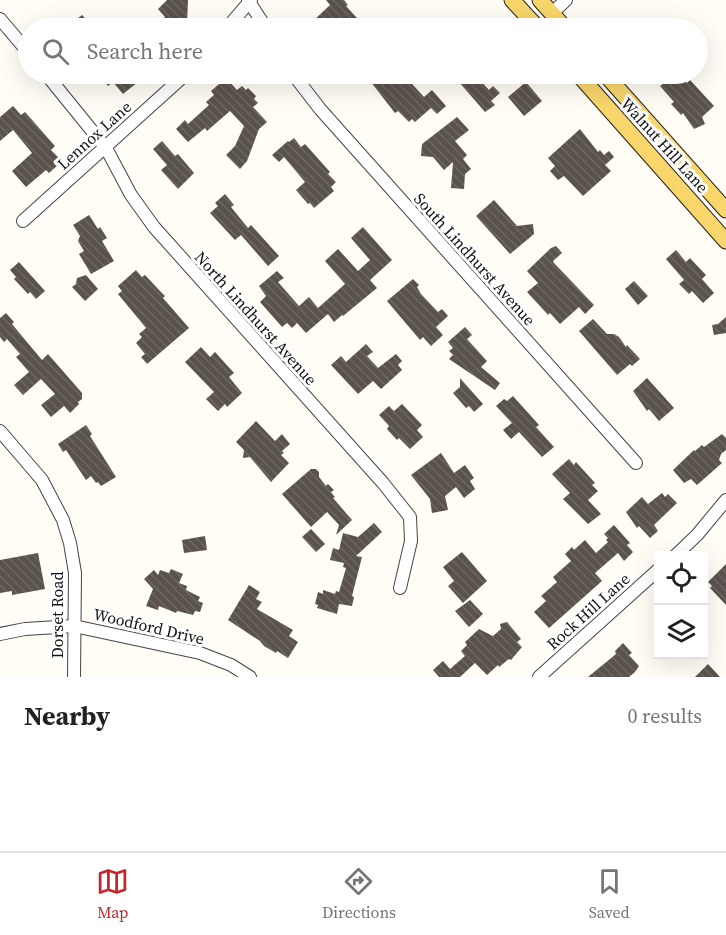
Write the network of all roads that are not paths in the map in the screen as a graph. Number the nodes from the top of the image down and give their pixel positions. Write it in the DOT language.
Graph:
graph roads {
  1 [pos="250,0"];
  2 [pos="512,0"];
  3 [pos="540,0"];
  4 [pos="566,0"];
  5 [pos="552,13"];
  6 [pos="235,18"];
  7 [pos="260,18"];
  8 [pos="528,18"];
  9 [pos="547,18"];
  10 [pos="556,18"];
  11 [pos="0,19"];
  12 [pos="18,40"];
  13 [pos="54,84"];
  14 [pos="175,84"];
  15 [pos="300,84"];
  16 [pos="587,84"];
  17 [pos="614,84"];
  18 [pos="106,148"];
  19 [pos="722,206"];
  20 [pos="703,215"];
  21 [pos="23,221"];
  22 [pos="726,241"];
  23 [pos="0,431"];
  24 [pos="636,463"];
  25 [pos="726,500"];
  26 [pos="679,551"];
  27 [pos="654,574"];
  28 [pos="400,588"];
  29 [pos="75,626"];
  30 [pos="0,634"];
  31 [pos="74,677"];
  32 [pos="250,677"];
  33 [pos="539,677"];
  1 -- 6 [label="street"];
  1 -- 7 [label="street"];
  2 -- 8 [label="main road"];
  3 -- 5 [label="main road"];
  4 -- 5 [label="street"];
  5 -- 9 [label="main road"];
  5 -- 10 [label="main road"];
  11 -- 12 [label="street"];
  13 -- 18 [label="street, North Lindhurst Avenue"];
  14 -- 18 [label="street, Lennox Lane"];
  15 -- 24 [label="street, South Lindhurst Avenue"];
  16 -- 20 [label="main road, Walnut Hill Lane"];
  17 -- 19 [label="main road, Walnut Hill Lane"];
  18 -- 21 [label="street, Lennox Lane"];
  18 -- 28 [label="street, North Lindhurst Avenue"];
  19 -- 20 [label="main road"];
  20 -- 22 [label="main road, Walnut Hill Lane"];
  23 -- 29 [label="street, Dorset Road"];
  25 -- 26 [label="street"];
  27 -- 33 [label="street, Rock Hill Lane"];
  29 -- 30 [label="street, Woodford Drive"];
  29 -- 31 [label="street, Dorset Road"];
  29 -- 32 [label="street, Woodford Drive"];
}
